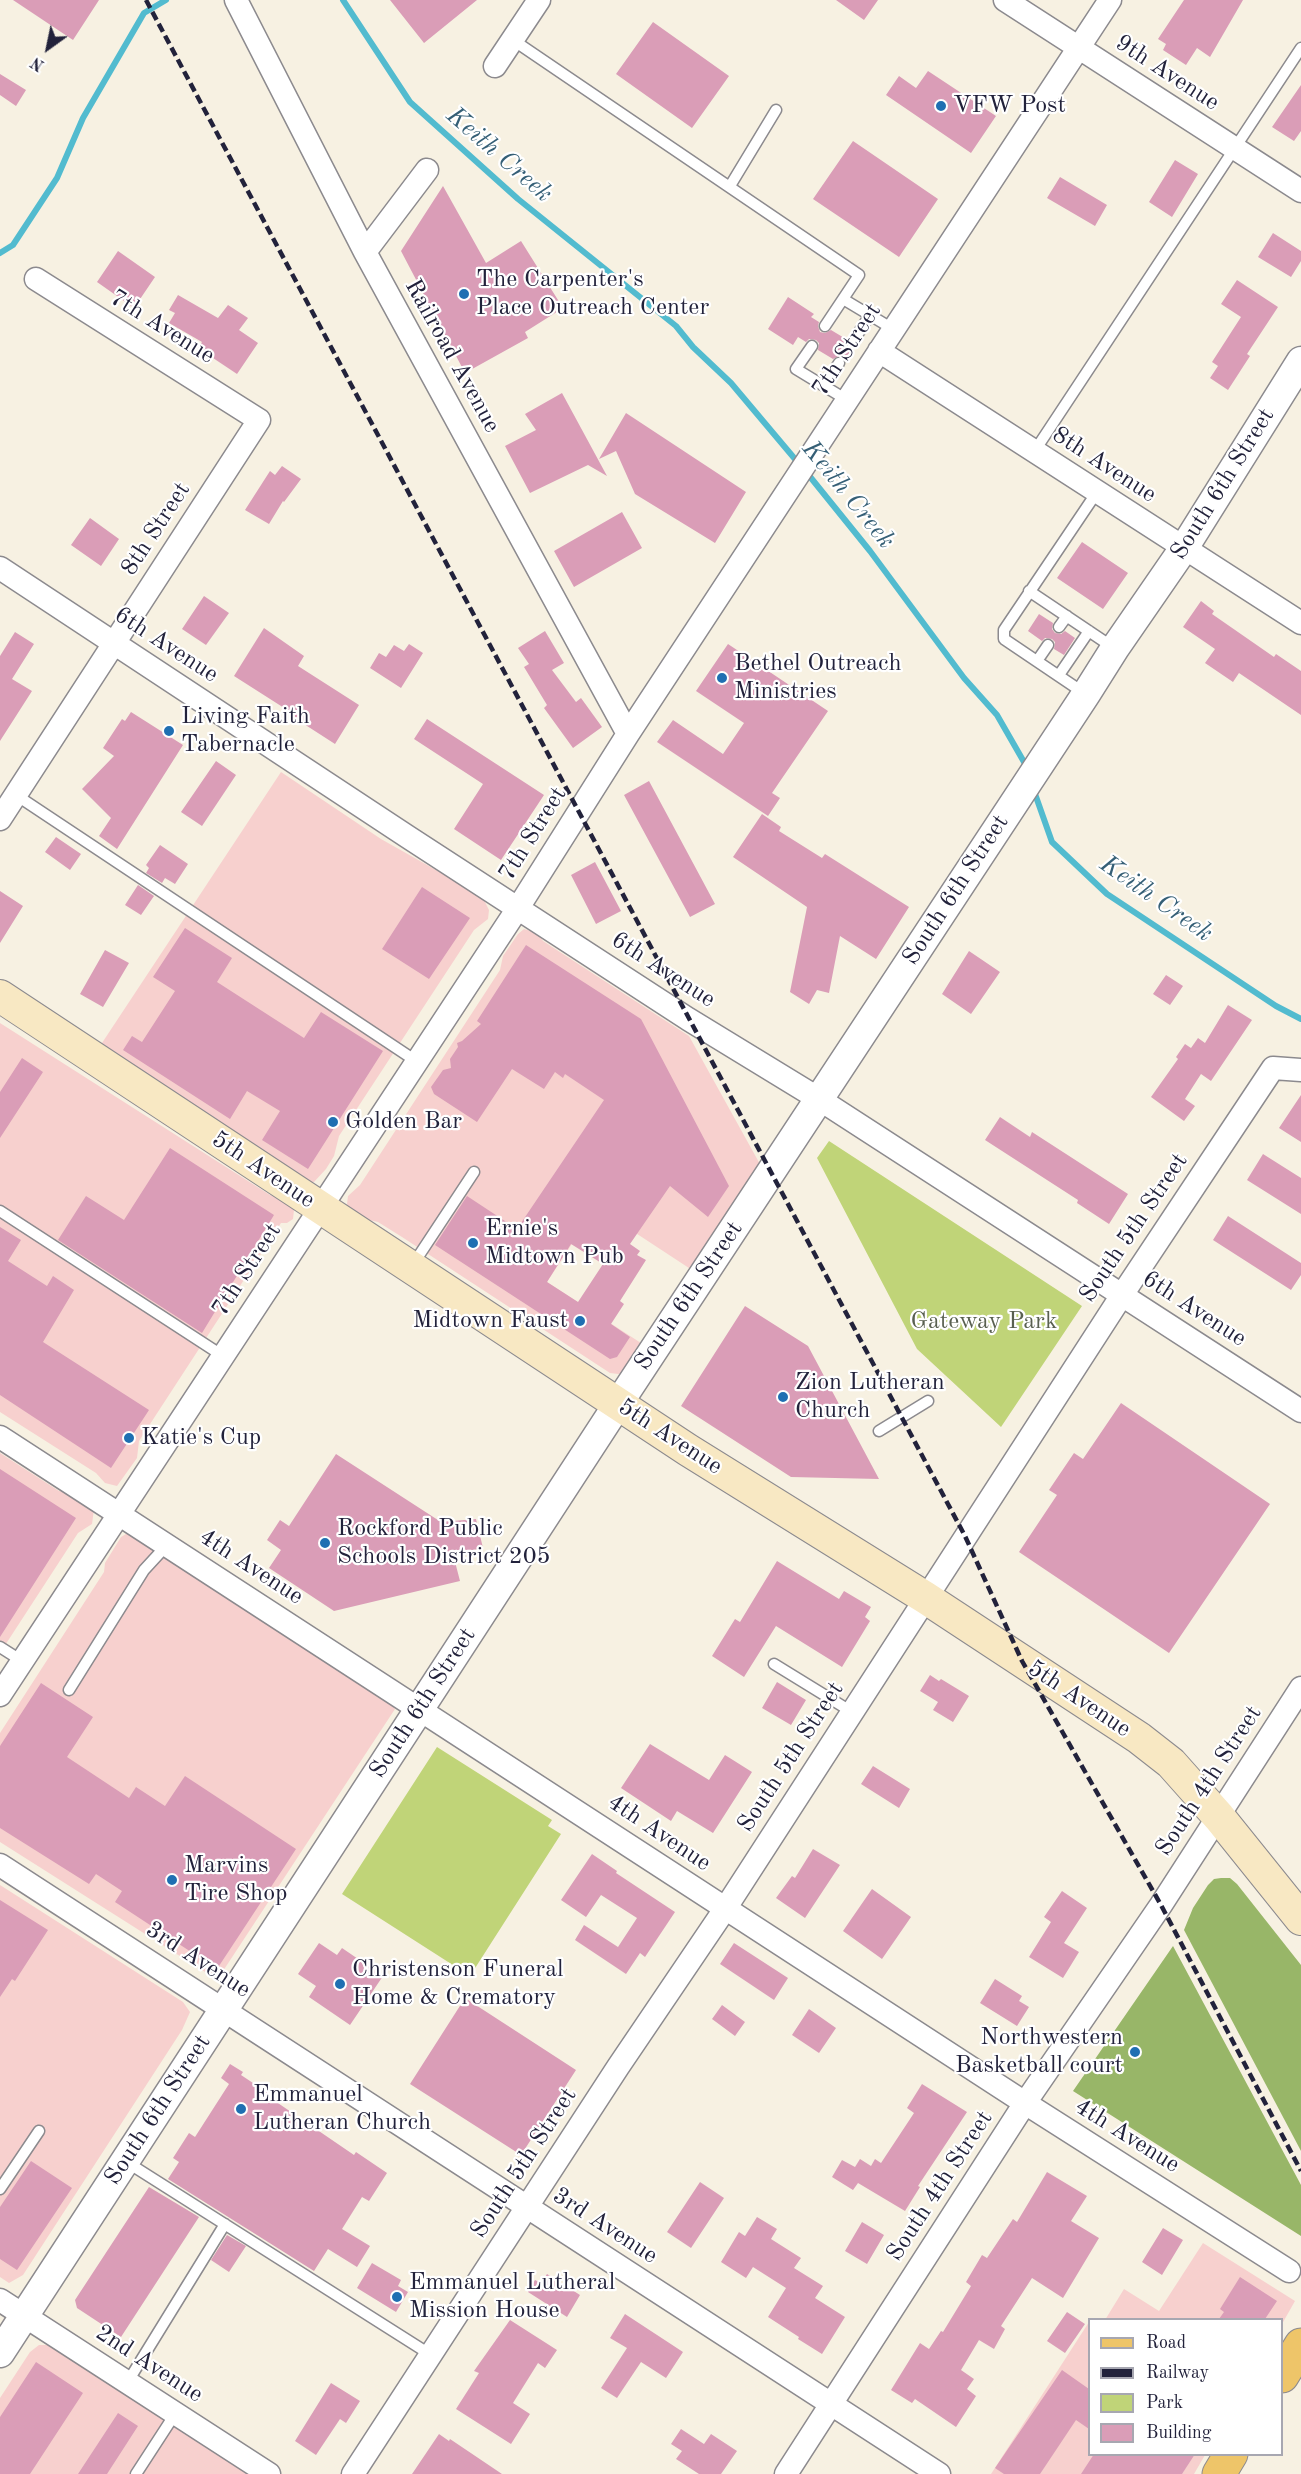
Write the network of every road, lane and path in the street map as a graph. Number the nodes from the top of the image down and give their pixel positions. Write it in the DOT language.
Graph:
graph roads {
  1 [pos="539,0"];
  2 [pos="1005,0"];
  3 [pos="1110,0"];
  4 [pos="237,1"];
  5 [pos="513,40"];
  6 [pos="1079,48"];
  7 [pos="1301,48"];
  8 [pos="495,66"];
  9 [pos="776,110"];
  10 [pos="1234,149"];
  11 [pos="427,170"];
  12 [pos="730,186"];
  13 [pos="1301,191"];
  14 [pos="365,252"];
  15 [pos="36,279"];
  16 [pos="843,298"];
  17 [pos="870,315"];
  18 [pos="825,326"];
  19 [pos="893,329"];
  20 [pos="852,343"];
  21 [pos="812,346"];
  22 [pos="879,351"];
  23 [pos="1301,361"];
  24 [pos="839,363"];
  25 [pos="824,386"];
  26 [pos="847,400"];
  27 [pos="259,420"];
  28 [pos="1034,452"];
  29 [pos="1097,492"];
  30 [pos="1184,548"];
  31 [pos="0,568"];
  32 [pos="1029,591"];
  33 [pos="1067,616"];
  34 [pos="1301,623"];
  35 [pos="1059,627"];
  36 [pos="1089,631"];
  37 [pos="114,643"];
  38 [pos="1048,645"];
  39 [pos="1115,648"];
  40 [pos="1037,661"];
  41 [pos="1059,675"];
  42 [pos="1086,694"];
  43 [pos="628,734"];
  44 [pos="16,795"];
  45 [pos="0,819"];
  46 [pos="518,908"];
  47 [pos="0,996"];
  48 [pos="416,1061"];
  49 [pos="1301,1070"];
  50 [pos="819,1099"];
  51 [pos="474,1172"];
  52 [pos="320,1208"];
  53 [pos="0,1211"];
  54 [pos="411,1268"];
  55 [pos="1122,1295"];
  56 [pos="223,1356"];
  57 [pos="928,1401"];
  58 [pos="618,1404"];
  59 [pos="1301,1411"];
  60 [pos="879,1431"];
  61 [pos="0,1437"];
  62 [pos="120,1514"];
  63 [pos="167,1544"];
  64 [pos="926,1598"];
  65 [pos="0,1647"];
  66 [pos="22,1661"];
  67 [pos="774,1664"];
  68 [pos="1301,1688"];
  69 [pos="69,1690"];
  70 [pos="0,1695"];
  71 [pos="420,1709"];
  72 [pos="852,1712"];
  73 [pos="1219,1817"];
  74 [pos="0,1865"];
  75 [pos="725,1909"];
  76 [pos="1301,1919"];
  77 [pos="224,2009"];
  78 [pos="1025,2103"];
  79 [pos="39,2131"];
  80 [pos="125,2161"];
  81 [pos="0,2188"];
  82 [pos="528,2208"];
  83 [pos="225,2224"];
  84 [pos="1289,2271"];
  85 [pos="0,2300"];
  86 [pos="24,2316"];
  87 [pos="1301,2345"];
  88 [pos="0,2353"];
  89 [pos="431,2355"];
  90 [pos="1283,2373"];
  91 [pos="128,2383"];
  92 [pos="831,2404"];
  93 [pos="175,2414"];
  94 [pos="1230,2456"];
  95 [pos="136,2474"];
  96 [pos="269,2474"];
  97 [pos="353,2474"];
  98 [pos="786,2474"];
  99 [pos="939,2474"];
  100 [pos="1219,2474"];
  1 -- 5 [label="street"];
  2 -- 6 [label="street, 9th Avenue"];
  3 -- 6 [label="street, 7th Street"];
  4 -- 14 [label="street, Railroad Avenue"];
  5 -- 8 [label="street"];
  5 -- 12 [label="lane"];
  6 -- 10 [label="street, 9th Avenue"];
  6 -- 19 [label="street, 7th Street"];
  7 -- 10 [label="lane"];
  9 -- 12 [label="lane"];
  10 -- 13 [label="street, 9th Avenue"];
  10 -- 28 [label="lane"];
  11 -- 14 [label="street"];
  12 -- 16 [label="lane"];
  14 -- 43 [label="street, Railroad Avenue"];
  15 -- 27 [label="street, 7th Avenue"];
  16 -- 17 [label="lane"];
  16 -- 18 [label="lane"];
  17 -- 19 [label="lane"];
  17 -- 20 [label="lane"];
  19 -- 22 [label="street, 7th Street"];
  21 -- 25 [label="lane"];
  22 -- 26 [label="street, 7th Street"];
  22 -- 28 [label="street, 8th Avenue"];
  23 -- 30 [label="street, South 6th Street"];
  24 -- 25 [label="lane"];
  25 -- 26 [label="lane"];
  26 -- 43 [label="street, 7th Street"];
  27 -- 37 [label="street, 8th Street"];
  28 -- 29 [label="street, 8th Avenue"];
  29 -- 30 [label="street, 8th Avenue"];
  29 -- 32 [label="lane"];
  30 -- 34 [label="street, 8th Avenue"];
  30 -- 39 [label="street, South 6th Street"];
  31 -- 37 [label="street, 6th Avenue"];
  32 -- 33 [label="lane"];
  32 -- 40 [label="lane"];
  33 -- 35 [label="lane"];
  33 -- 36 [label="lane"];
  36 -- 39 [label="lane"];
  36 -- 41 [label="lane"];
  37 -- 44 [label="street, 8th Street"];
  37 -- 46 [label="street, 6th Avenue"];
  38 -- 40 [label="lane"];
  39 -- 42 [label="street, South 6th Street"];
  40 -- 41 [label="lane"];
  41 -- 42 [label="lane"];
  42 -- 50 [label="street, South 6th Street"];
  43 -- 46 [label="street, 7th Street"];
  44 -- 45 [label="street, 8th Street"];
  44 -- 48 [label="lane"];
  46 -- 48 [label="street, 7th Street"];
  46 -- 50 [label="street, 6th Avenue"];
  47 -- 52 [label="main road, 5th Avenue"];
  48 -- 52 [label="street, 7th Street"];
  49 -- 55 [label="street, South 5th Street"];
  50 -- 55 [label="street, 6th Avenue"];
  50 -- 58 [label="street, South 6th Street"];
  51 -- 54 [label="lane"];
  52 -- 54 [label="main road, 5th Avenue"];
  52 -- 56 [label="street, 7th Street"];
  53 -- 56 [label="lane"];
  54 -- 58 [label="main road, 5th Avenue"];
  55 -- 59 [label="street, 6th Avenue"];
  55 -- 64 [label="street, South 5th Street"];
  56 -- 62 [label="street, 7th Street"];
  57 -- 60 [label="lane"];
  58 -- 64 [label="main road, 5th Avenue"];
  58 -- 71 [label="street, South 6th Street"];
  61 -- 62 [label="street, 4th Avenue"];
  62 -- 63 [label="street, 4th Avenue"];
  62 -- 66 [label="street, 7th Street"];
  63 -- 69 [label="lane"];
  63 -- 71 [label="street, 4th Avenue"];
  64 -- 72 [label="street, South 5th Street"];
  64 -- 73 [label="main road, 5th Avenue"];
  65 -- 66 [label="lane"];
  66 -- 70 [label="street, 7th Street"];
  67 -- 72 [label="lane"];
  68 -- 73 [label="street, South 4th Street"];
  71 -- 75 [label="street, 4th Avenue"];
  71 -- 77 [label="street, South 6th Street"];
  72 -- 75 [label="street, South 5th Street"];
  73 -- 76 [label="main road, 5th Avenue"];
  73 -- 78 [label="street, South 4th Street"];
  74 -- 77 [label="street, 3rd Avenue"];
  75 -- 78 [label="street, 4th Avenue"];
  75 -- 82 [label="street, South 5th Street"];
  77 -- 80 [label="street, South 6th Street"];
  77 -- 82 [label="street, 3rd Avenue"];
  78 -- 84 [label="street, 4th Avenue"];
  78 -- 92 [label="street, South 4th Street"];
  79 -- 81 [label="lane"];
  80 -- 83 [label="lane"];
  80 -- 86 [label="street, South 6th Street"];
  82 -- 89 [label="street, South 5th Street"];
  82 -- 92 [label="street, 3rd Avenue"];
  83 -- 89 [label="lane"];
  83 -- 91 [label="lane"];
  85 -- 86 [label="street, 2nd Avenue"];
  86 -- 88 [label="street, South 6th Street"];
  86 -- 91 [label="street, 2nd Avenue"];
  87 -- 90 [label="main road"];
  89 -- 97 [label="street, South 5th Street"];
  91 -- 93 [label="street, 2nd Avenue"];
  92 -- 98 [label="street, South 4th Street"];
  92 -- 99 [label="street, 3rd Avenue"];
  93 -- 95 [label="lane"];
  93 -- 96 [label="street, 2nd Avenue"];
  94 -- 100 [label="main road"];
}
